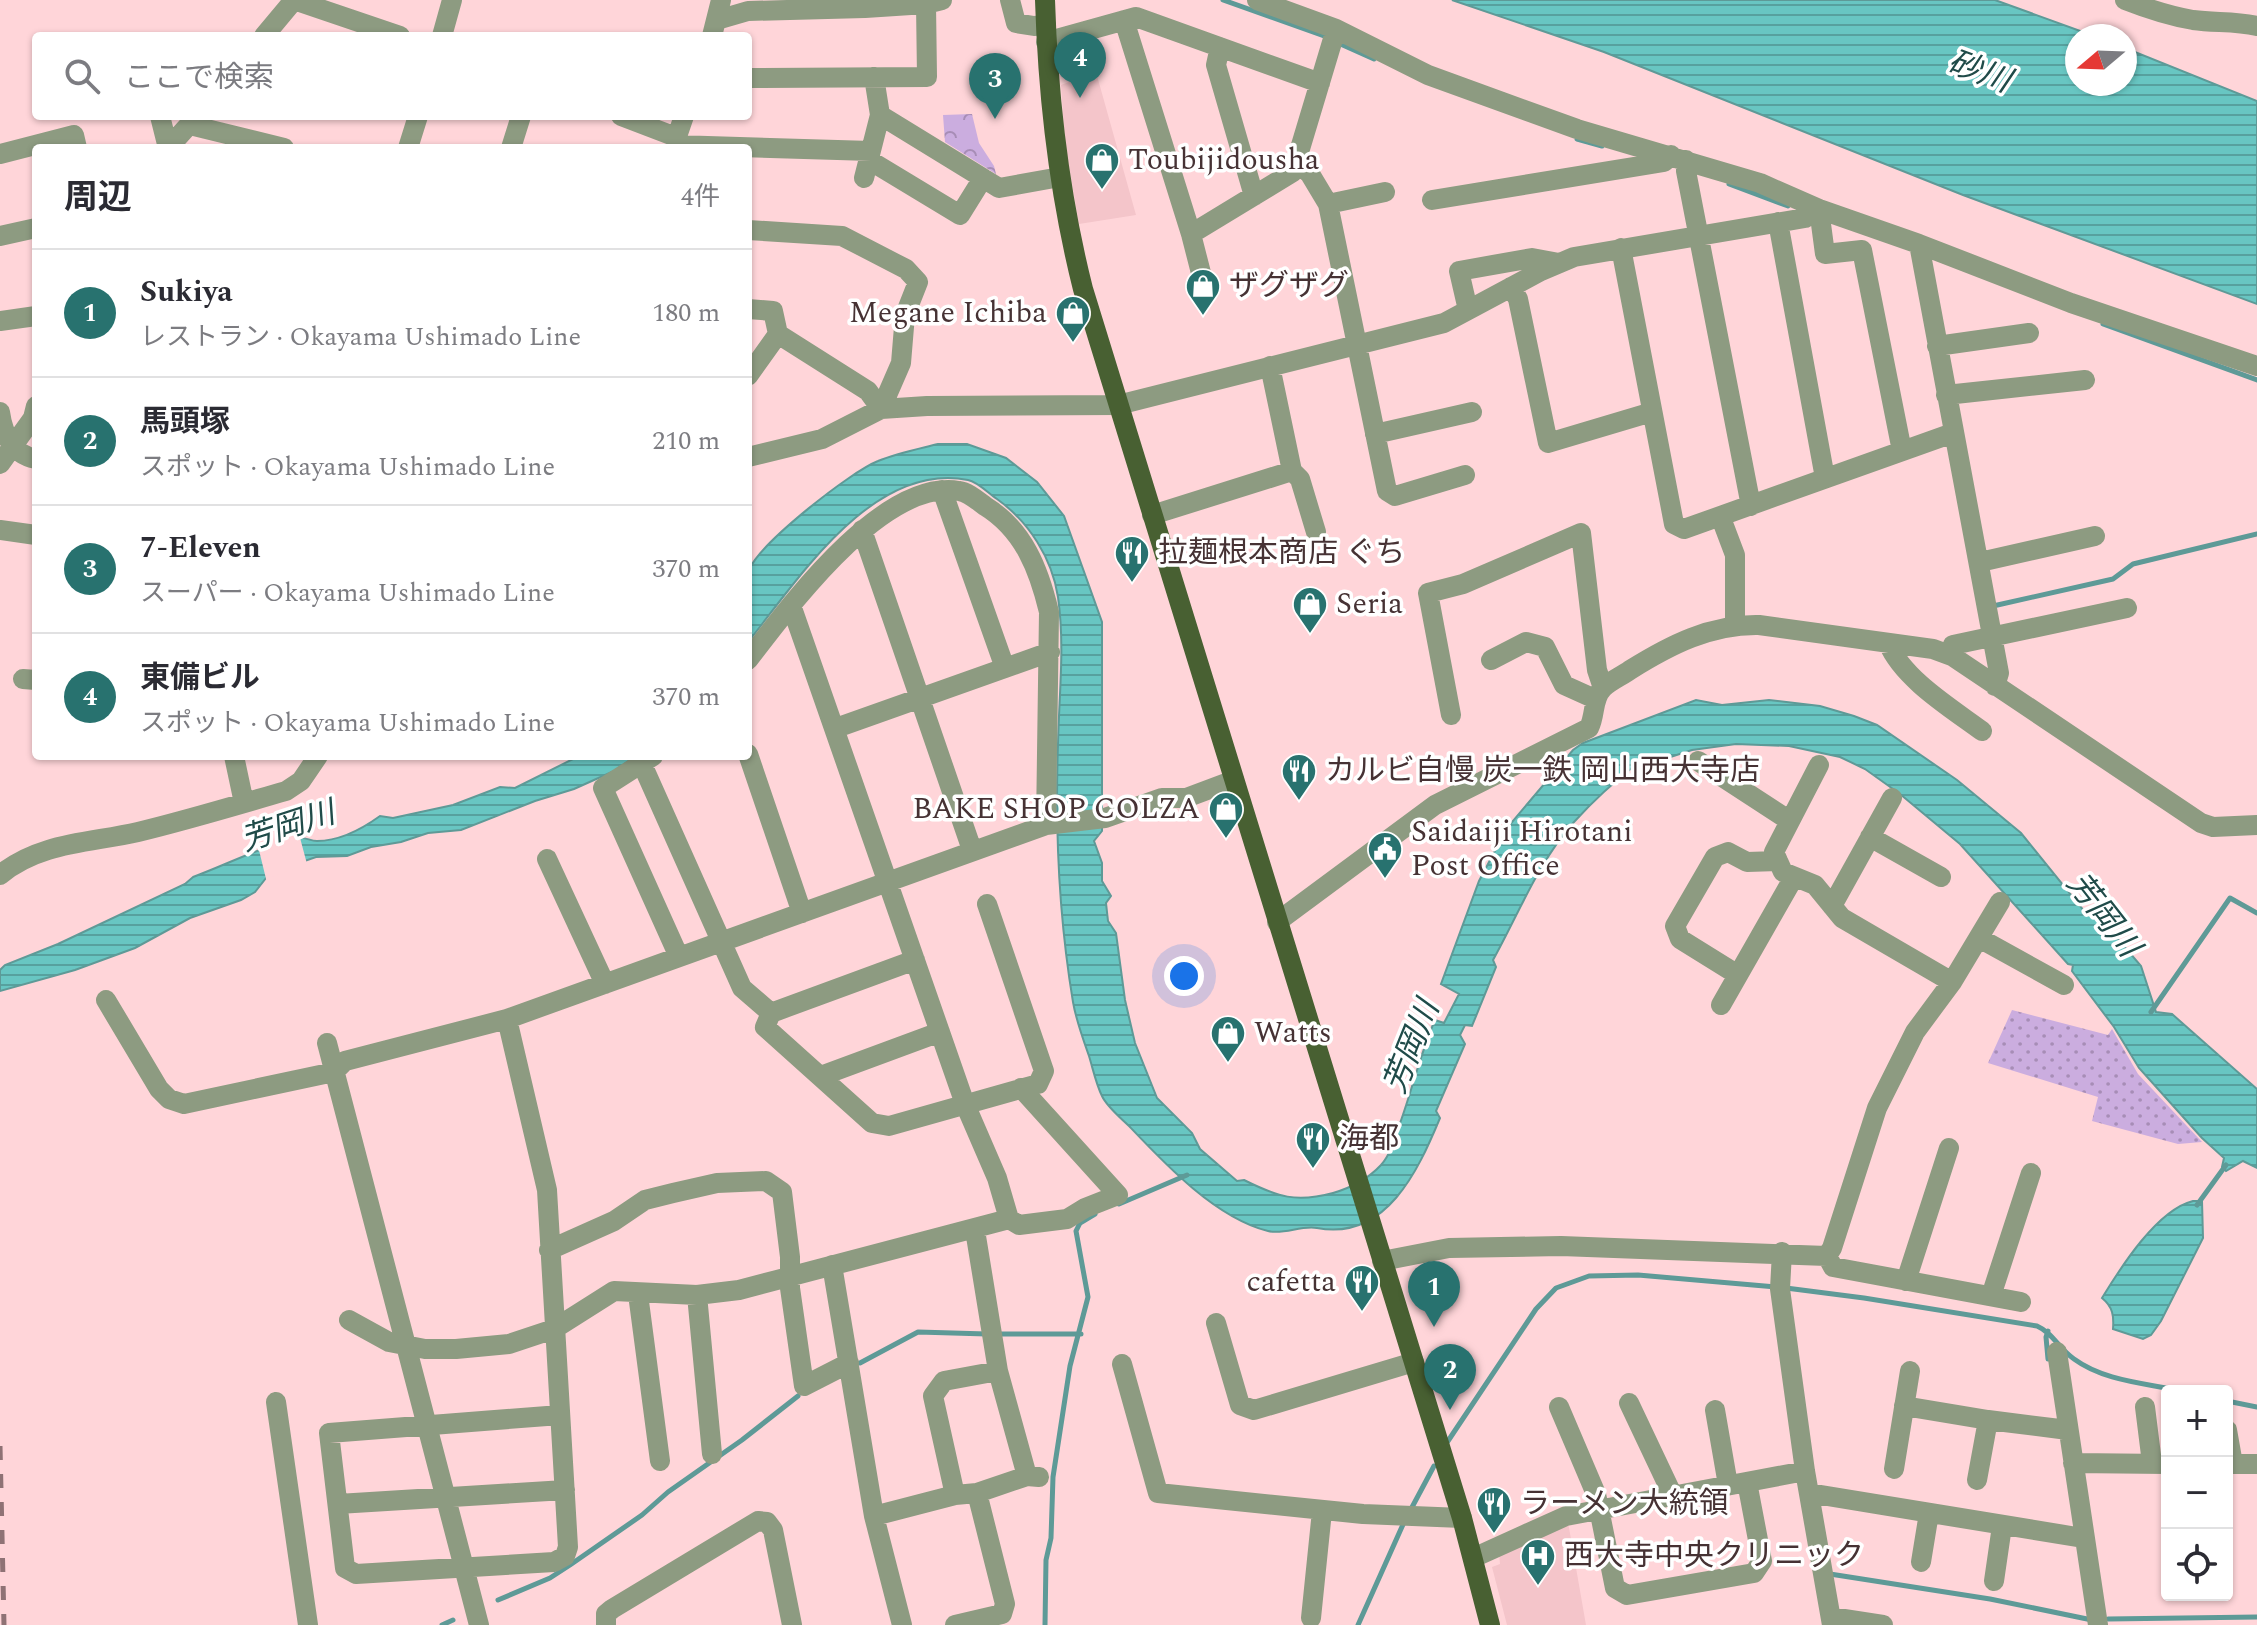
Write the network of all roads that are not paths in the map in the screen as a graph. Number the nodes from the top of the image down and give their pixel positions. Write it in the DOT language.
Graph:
graph roads {
  1 [pos="294,0"];
  2 [pos="452,0"];
  3 [pos="1010,0"];
  4 [pos="1045,0"];
  5 [pos="1257,0"];
  6 [pos="2125,0"];
  7 [pos="934,2"];
  8 [pos="717,19"];
  9 [pos="1124,20"];
  10 [pos="2257,26"];
  11 [pos="267,32"];
  12 [pos="388,32"];
  13 [pos="443,32"];
  14 [pos="1046,34"];
  15 [pos="1334,37"];
  16 [pos="1220,47"];
  17 [pos="874,77"];
  18 [pos="752,78"];
  19 [pos="1320,83"];
  20 [pos="880,115"];
  21 [pos="161,120"];
  22 [pos="417,120"];
  23 [pos="520,120"];
  24 [pos="629,120"];
  25 [pos="683,120"];
  26 [pos="193,121"];
  27 [pos="674,143"];
  28 [pos="39,144"];
  29 [pos="76,144"];
  30 [pos="167,144"];
  31 [pos="172,144"];
  32 [pos="271,144"];
  33 [pos="409,144"];
  34 [pos="512,144"];
  35 [pos="32,146"];
  36 [pos="752,151"];
  37 [pos="0,154"];
  38 [pos="1678,157"];
  39 [pos="1296,162"];
  40 [pos="868,163"];
  41 [pos="1060,177"];
  42 [pos="983,178"];
  43 [pos="1385,192"];
  44 [pos="1254,196"];
  45 [pos="1432,200"];
  46 [pos="1328,204"];
  47 [pos="1819,209"];
  48 [pos="1778,222"];
  49 [pos="32,229"];
  50 [pos="752,230"];
  51 [pos="1191,234"];
  52 [pos="0,236"];
  53 [pos="1700,236"];
  54 [pos="1919,244"];
  55 [pos="1621,248"];
  56 [pos="1559,263"];
  57 [pos="1201,273"];
  58 [pos="1511,287"];
  59 [pos="752,309"];
  60 [pos="1468,310"];
  61 [pos="32,317"];
  62 [pos="0,321"];
  63 [pos="2029,333"];
  64 [pos="778,334"];
  65 [pos="1358,345"];
  66 [pos="1937,346"];
  67 [pos="1270,366"];
  68 [pos="2257,366"];
  69 [pos="752,370"];
  70 [pos="2085,380"];
  71 [pos="1946,395"];
  72 [pos="1118,405"];
  73 [pos="881,409"];
  74 [pos="0,412"];
  75 [pos="1472,412"];
  76 [pos="1652,412"];
  77 [pos="32,419"];
  78 [pos="1375,434"];
  79 [pos="1948,435"];
  80 [pos="1902,451"];
  81 [pos="6,456"];
  82 [pos="752,456"];
  83 [pos="32,459"];
  84 [pos="1292,471"];
  85 [pos="1465,475"];
  86 [pos="1825,478"];
  87 [pos="942,490"];
  88 [pos="1751,506"];
  89 [pos="1152,515"];
  90 [pos="1721,518"];
  91 [pos="0,530"];
  92 [pos="862,530"];
  93 [pos="1316,532"];
  94 [pos="32,534"];
  95 [pos="2095,536"];
  96 [pos="1980,562"];
  97 [pos="791,605"];
  98 [pos="2127,608"];
  99 [pos="1735,625"];
  100 [pos="1987,638"];
  101 [pos="1888,643"];
  102 [pos="1050,652"];
  103 [pos="752,655"];
  104 [pos="1952,656"];
  105 [pos="1491,660"];
  106 [pos="1005,668"];
  107 [pos="1997,681"];
  108 [pos="1599,694"];
  109 [pos="920,698"];
  110 [pos="1451,715"];
  111 [pos="836,728"];
  112 [pos="1982,731"];
  113 [pos="235,760"];
  114 [pos="315,760"];
  115 [pos="648,760"];
  116 [pos="750,760"];
  117 [pos="1698,761"];
  118 [pos="1819,765"];
  119 [pos="1234,780"];
  120 [pos="1892,798"];
  121 [pos="244,803"];
  122 [pos="1790,821"];
  123 [pos="1050,824"];
  124 [pos="2257,825"];
  125 [pos="1870,837"];
  126 [pos="972,850"];
  127 [pos="547,859"];
  128 [pos="1778,861"];
  129 [pos="0,875"];
  130 [pos="1794,877"];
  131 [pos="1941,877"];
  132 [pos="888,882"];
  133 [pos="2000,902"];
  134 [pos="987,904"];
  135 [pos="1832,906"];
  136 [pos="802,913"];
  137 [pos="1277,922"];
  138 [pos="1979,938"];
  139 [pos="721,942"];
  140 [pos="679,957"];
  141 [pos="915,960"];
  142 [pos="1738,975"];
  143 [pos="1952,982"];
  144 [pos="605,984"];
  145 [pos="2064,985"];
  146 [pos="106,1000"];
  147 [pos="1721,1005"];
  148 [pos="771,1013"];
  149 [pos="507,1019"];
  150 [pos="940,1032"];
  151 [pos="327,1043"];
  152 [pos="340,1066"];
  153 [pos="821,1076"];
  154 [pos="1021,1088"];
  155 [pos="965,1104"];
  156 [pos="1949,1148"];
  157 [pos="2031,1173"];
  158 [pos="1009,1219"];
  159 [pos="975,1230"];
  160 [pos="549,1250"];
  161 [pos="1782,1252"];
  162 [pos="1827,1256"];
  163 [pos="1382,1261"];
  164 [pos="832,1265"];
  165 [pos="790,1276"];
  166 [pos="1906,1281"];
  167 [pos="638,1294"];
  168 [pos="697,1295"];
  169 [pos="1991,1296"];
  170 [pos="2021,1302"];
  171 [pos="349,1320"];
  172 [pos="1216,1323"];
  173 [pos="554,1329"];
  174 [pos="406,1345"];
  175 [pos="2057,1352"];
  176 [pos="1414,1362"];
  177 [pos="849,1363"];
  178 [pos="1122,1364"];
  179 [pos="998,1371"];
  180 [pos="1910,1371"];
  181 [pos="276,1402"];
  182 [pos="1629,1403"];
  183 [pos="1904,1406"];
  184 [pos="1559,1407"];
  185 [pos="2145,1407"];
  186 [pos="1715,1410"];
  187 [pos="560,1415"];
  188 [pos="1988,1420"];
  189 [pos="427,1425"];
  190 [pos="2068,1430"];
  191 [pos="712,1454"];
  192 [pos="660,1461"];
  193 [pos="2073,1463"];
  194 [pos="2160,1464"];
  195 [pos="2233,1464"];
  196 [pos="2257,1464"];
  197 [pos="1894,1469"];
  198 [pos="1805,1471"];
  199 [pos="1977,1480"];
  200 [pos="1737,1484"];
  201 [pos="565,1490"];
  202 [pos="977,1493"];
  203 [pos="1813,1493"];
  204 [pos="955,1495"];
  205 [pos="445,1496"];
  206 [pos="1673,1496"];
  207 [pos="338,1504"];
  208 [pos="1600,1509"];
  209 [pos="1322,1511"];
  210 [pos="1929,1513"];
  211 [pos="874,1516"];
  212 [pos="1462,1518"];
  213 [pos="2002,1526"];
  214 [pos="2083,1538"];
  215 [pos="1473,1558"];
  216 [pos="1921,1562"];
  217 [pos="464,1567"];
  218 [pos="1994,1581"];
  219 [pos="1311,1618"];
  220 [pos="1834,1619"];
  221 [pos="476,1624"];
  222 [pos="308,1625"];
  223 [pos="606,1625"];
  224 [pos="792,1625"];
  225 [pos="902,1625"];
  226 [pos="955,1625"];
  227 [pos="1490,1625"];
  228 [pos="1883,1625"];
  229 [pos="2098,1625"];
  1 -- 11 [label="street"];
  1 -- 12 [label="street"];
  2 -- 13 [label="street"];
  3 -- 14 [label="street"];
  4 -- 14 [label="main road"];
  5 -- 15 [label="street"];
  6 -- 10 [label="street"];
  7 -- 8 [label="street"];
  7 -- 17 [label="street"];
  9 -- 14 [label="street"];
  9 -- 16 [label="street"];
  9 -- 51 [label="street"];
  14 -- 41 [label="main road"];
  15 -- 19 [label="street"];
  15 -- 38 [label="street"];
  16 -- 19 [label="street"];
  16 -- 44 [label="street"];
  17 -- 18 [label="street"];
  17 -- 20 [label="street"];
  19 -- 39 [label="street"];
  20 -- 40 [label="street"];
  20 -- 42 [label="street"];
  21 -- 30 [label="street"];
  22 -- 33 [label="street"];
  23 -- 34 [label="street"];
  24 -- 27 [label="street"];
  25 -- 27 [label="street"];
  26 -- 31 [label="street"];
  26 -- 32 [label="street"];
  28 -- 29 [label="street"];
  35 -- 37 [label="street"];
  36 -- 40 [label="street"];
  38 -- 45 [label="street"];
  38 -- 47 [label="street"];
  38 -- 53 [label="street"];
  39 -- 44 [label="street"];
  39 -- 46 [label="street"];
  40 -- 42 [label="street"];
  41 -- 42 [label="street"];
  41 -- 72 [label="main road"];
  43 -- 46 [label="street"];
  44 -- 51 [label="street"];
  46 -- 65 [label="street"];
  47 -- 48 [label="street"];
  47 -- 54 [label="street"];
  47 -- 80 [label="street"];
  48 -- 53 [label="street"];
  48 -- 86 [label="street"];
  49 -- 52 [label="street"];
  50 -- 73 [label="street"];
  51 -- 57 [label="street"];
  53 -- 55 [label="street"];
  53 -- 88 [label="street"];
  54 -- 66 [label="street"];
  54 -- 68 [label="street"];
  55 -- 56 [label="street"];
  55 -- 76 [label="street"];
  56 -- 58 [label="street"];
  56 -- 60 [label="street"];
  58 -- 60 [label="street"];
  58 -- 76 [label="street"];
  59 -- 64 [label="street"];
  60 -- 65 [label="street"];
  61 -- 62 [label="street"];
  63 -- 66 [label="street"];
  64 -- 69 [label="street"];
  64 -- 73 [label="street"];
  65 -- 67 [label="street"];
  65 -- 78 [label="street"];
  66 -- 71 [label="street"];
  67 -- 72 [label="street"];
  67 -- 84 [label="street"];
  70 -- 71 [label="street"];
  71 -- 79 [label="street"];
  72 -- 73 [label="street"];
  72 -- 89 [label="main road"];
  73 -- 82 [label="street"];
  74 -- 81 [label="street"];
  75 -- 78 [label="street"];
  76 -- 90 [label="street"];
  77 -- 81 [label="street"];
  78 -- 85 [label="street"];
  79 -- 80 [label="street"];
  79 -- 96 [label="street"];
  80 -- 86 [label="street"];
  81 -- 83 [label="street"];
  84 -- 89 [label="street"];
  84 -- 93 [label="street"];
  86 -- 88 [label="street"];
  87 -- 92 [label="street"];
  87 -- 102 [label="street"];
  87 -- 106 [label="street"];
  88 -- 90 [label="street"];
  89 -- 119 [label="main road"];
  90 -- 99 [label="street"];
  91 -- 94 [label="street"];
  92 -- 97 [label="street"];
  92 -- 109 [label="street"];
  95 -- 96 [label="street"];
  96 -- 100 [label="street"];
  97 -- 103 [label="street"];
  97 -- 111 [label="street"];
  98 -- 100 [label="street"];
  99 -- 101 [label="street"];
  99 -- 108 [label="street"];
  100 -- 104 [label="street"];
  100 -- 107 [label="street"];
  101 -- 104 [label="street"];
  101 -- 112 [label="street"];
  102 -- 106 [label="street"];
  102 -- 123 [label="street"];
  104 -- 107 [label="street"];
  105 -- 108 [label="street"];
  106 -- 109 [label="street"];
  107 -- 124 [label="street"];
  108 -- 110 [label="street"];
  108 -- 137 [label="street"];
  109 -- 111 [label="street"];
  109 -- 126 [label="street"];
  111 -- 132 [label="street"];
  113 -- 121 [label="street"];
  114 -- 121 [label="street"];
  115 -- 139 [label="street"];
  115 -- 140 [label="street"];
  116 -- 136 [label="street"];
  117 -- 122 [label="street"];
  118 -- 122 [label="street"];
  119 -- 123 [label="street"];
  119 -- 137 [label="main road"];
  120 -- 125 [label="street"];
  121 -- 129 [label="street"];
  122 -- 128 [label="street"];
  123 -- 126 [label="street"];
  125 -- 131 [label="street"];
  125 -- 135 [label="street"];
  126 -- 132 [label="street"];
  127 -- 144 [label="street"];
  128 -- 130 [label="street"];
  128 -- 142 [label="street"];
  130 -- 135 [label="street"];
  130 -- 142 [label="street"];
  132 -- 136 [label="street"];
  132 -- 141 [label="street"];
  133 -- 138 [label="street"];
  134 -- 154 [label="street"];
  135 -- 143 [label="street"];
  136 -- 139 [label="street"];
  137 -- 163 [label="main road"];
  138 -- 143 [label="street"];
  138 -- 145 [label="street"];
  139 -- 140 [label="street"];
  139 -- 148 [label="street"];
  140 -- 144 [label="street"];
  141 -- 148 [label="street"];
  141 -- 150 [label="street"];
  142 -- 147 [label="street"];
  143 -- 162 [label="street"];
  144 -- 149 [label="street"];
  146 -- 152 [label="street"];
  148 -- 153 [label="street"];
  149 -- 152 [label="street"];
  149 -- 160 [label="street"];
  150 -- 153 [label="street"];
  150 -- 155 [label="street"];
  151 -- 152 [label="street"];
  152 -- 174 [label="street"];
  153 -- 155 [label="street"];
  154 -- 155 [label="street"];
  154 -- 158 [label="street"];
  155 -- 158 [label="street"];
  156 -- 166 [label="street"];
  157 -- 169 [label="street"];
  158 -- 159 [label="street"];
  159 -- 164 [label="street"];
  159 -- 179 [label="street"];
  160 -- 165 [label="street"];
  160 -- 173 [label="street"];
  161 -- 162 [label="street"];
  161 -- 163 [label="street"];
  161 -- 198 [label="street"];
  162 -- 166 [label="street"];
  163 -- 176 [label="main road"];
  164 -- 165 [label="street"];
  164 -- 177 [label="street"];
  165 -- 168 [label="street"];
  165 -- 177 [label="street"];
  166 -- 169 [label="street"];
  167 -- 168 [label="street"];
  167 -- 173 [label="street"];
  167 -- 192 [label="street"];
  168 -- 191 [label="street"];
  169 -- 170 [label="street"];
  171 -- 174 [label="street"];
  172 -- 176 [label="street"];
  173 -- 174 [label="street"];
  173 -- 187 [label="street"];
  174 -- 189 [label="street"];
  175 -- 190 [label="street"];
  176 -- 212 [label="main road"];
  177 -- 211 [label="street"];
  178 -- 209 [label="street"];
  179 -- 202 [label="street"];
  179 -- 204 [label="street"];
  180 -- 183 [label="street"];
  181 -- 222 [label="street"];
  182 -- 206 [label="street"];
  183 -- 188 [label="street"];
  183 -- 197 [label="street"];
  184 -- 208 [label="street"];
  185 -- 194 [label="street"];
  186 -- 200 [label="street"];
  187 -- 189 [label="street"];
  187 -- 201 [label="street"];
  188 -- 190 [label="street"];
  188 -- 199 [label="street"];
  189 -- 205 [label="street"];
  189 -- 207 [label="street"];
  190 -- 193 [label="street"];
  193 -- 194 [label="street"];
  193 -- 214 [label="street"];
  195 -- 196 [label="street"];
  198 -- 200 [label="street"];
  198 -- 203 [label="street"];
  200 -- 206 [label="street"];
  200 -- 208 [label="street"];
  201 -- 205 [label="street"];
  201 -- 217 [label="street"];
  202 -- 204 [label="street"];
  202 -- 226 [label="street"];
  203 -- 210 [label="street"];
  203 -- 220 [label="street"];
  204 -- 211 [label="street"];
  205 -- 207 [label="street"];
  205 -- 217 [label="street"];
  206 -- 208 [label="street"];
  207 -- 217 [label="street"];
  208 -- 215 [label="street"];
  209 -- 212 [label="street"];
  209 -- 219 [label="street"];
  210 -- 213 [label="street"];
  210 -- 216 [label="street"];
  211 -- 225 [label="street"];
  212 -- 215 [label="main road"];
  213 -- 214 [label="street"];
  213 -- 218 [label="street"];
  214 -- 229 [label="street"];
  215 -- 227 [label="main road"];
  217 -- 221 [label="street"];
  220 -- 228 [label="street"];
  223 -- 224 [label="street"];
}
